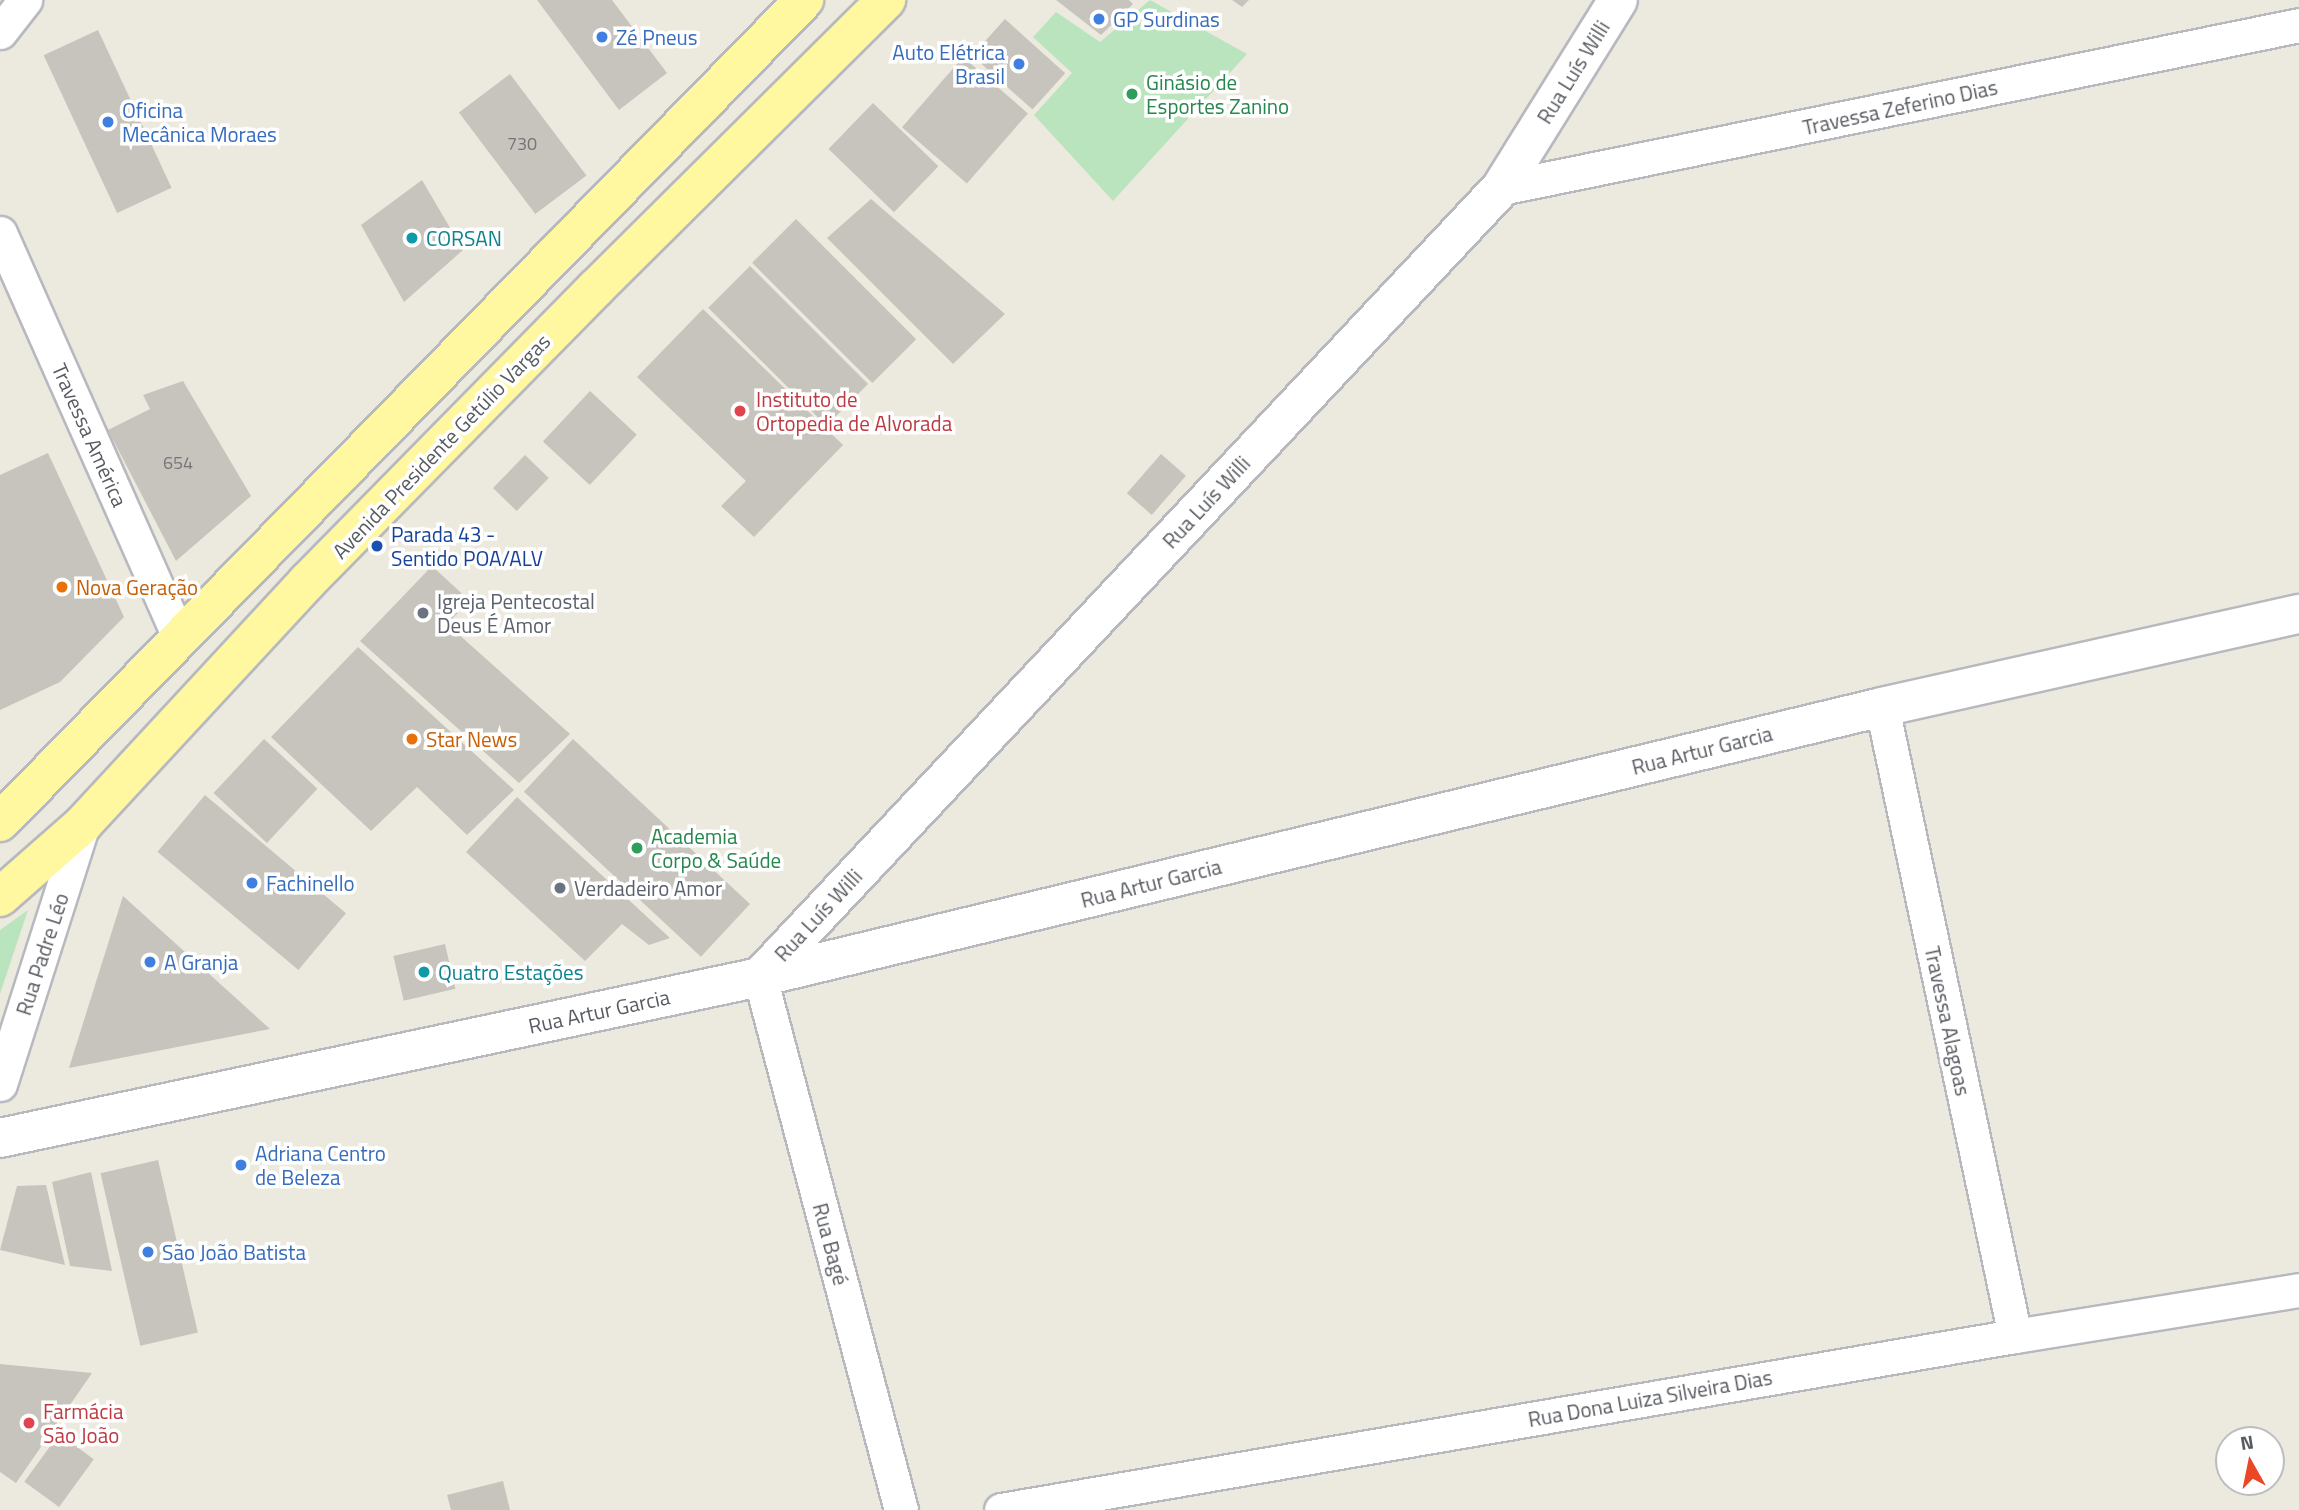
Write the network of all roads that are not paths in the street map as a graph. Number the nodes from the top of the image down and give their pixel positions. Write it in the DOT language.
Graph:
graph roads {
  1 [pos="25,0"];
  2 [pos="804,0"];
  3 [pos="886,0"];
  4 [pos="1618,0"];
  5 [pos="2299,25"];
  6 [pos="0,32"];
  7 [pos="1502,188"];
  8 [pos="0,233"];
  9 [pos="2299,614"];
  10 [pos="179,637"];
  11 [pos="1882,707"];
  12 [pos="0,822"];
  13 [pos="83,824"];
  14 [pos="0,897"];
  15 [pos="760,977"];
  16 [pos="0,1084"];
  17 [pos="0,1138"];
  18 [pos="2299,1290"];
  19 [pos="2015,1336"];
  20 [pos="901,1510"];
  21 [pos="1001,1510"];
  1 -- 6 [label="street"];
  2 -- 10 [label="main road"];
  3 -- 13 [label="main road, Avenida Presidente Getúlio Vargas"];
  4 -- 7 [label="street, Rua Luís Willi"];
  5 -- 7 [label="street, Travessa Zeferino Dias"];
  7 -- 15 [label="street, Rua Luís Willi"];
  8 -- 10 [label="street, Travessa América"];
  9 -- 11 [label="street, Rua Artur Garcia"];
  10 -- 12 [label="main road"];
  11 -- 15 [label="street, Rua Artur Garcia"];
  11 -- 19 [label="street, Travessa Alagoas"];
  13 -- 14 [label="main road, Avenida Presidente Getúlio Vargas"];
  13 -- 16 [label="street, Rua Padre Léo"];
  15 -- 17 [label="street, Rua Artur Garcia"];
  15 -- 20 [label="street, Rua Bagé"];
  18 -- 19 [label="street, Rua Dona Luiza Silveira Dias"];
  19 -- 21 [label="street, Rua Dona Luiza Silveira Dias"];
}
